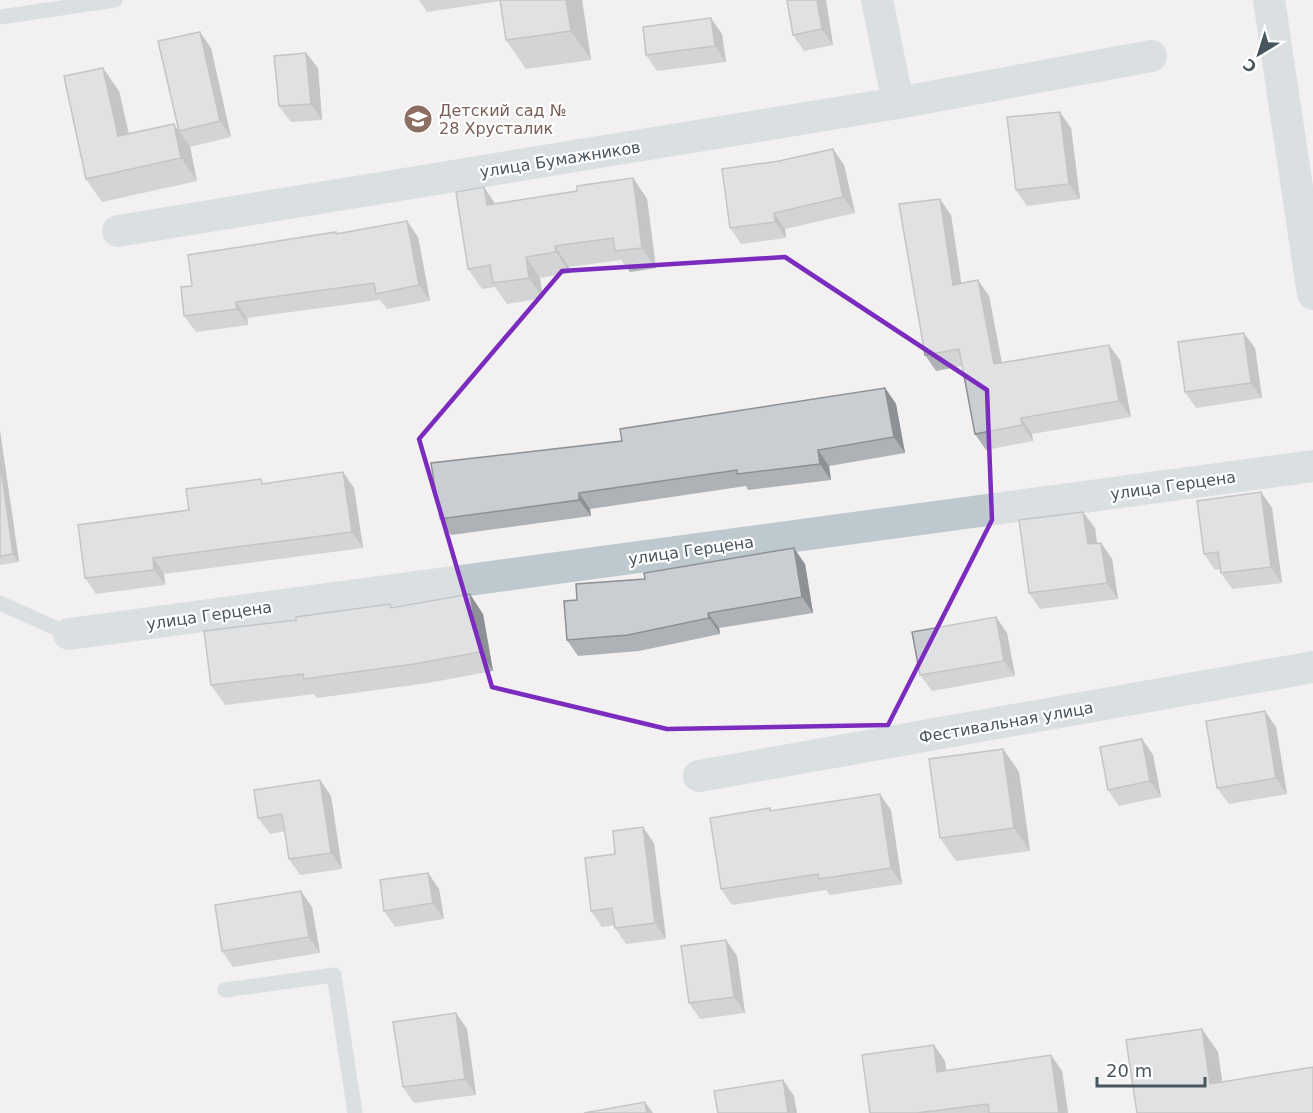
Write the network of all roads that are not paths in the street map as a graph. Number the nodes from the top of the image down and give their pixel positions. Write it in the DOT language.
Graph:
graph roads {
  1 [pos="115,0"];
  2 [pos="877,0"];
  3 [pos="1269,0"];
  4 [pos="0,17"];
  5 [pos="1150,56"];
  6 [pos="898,104"];
  7 [pos="118,231"];
  8 [pos="1313,292"];
  9 [pos="1313,466"];
  10 [pos="0,603"];
  11 [pos="69,634"];
  12 [pos="1313,667"];
  13 [pos="699,776"];
  14 [pos="225,990"];
  15 [pos="355,1113"];
  1 -- 4 [label="lane"];
  2 -- 6 [label="street"];
  3 -- 8 [label="street"];
  5 -- 6 [label="street, улица Бумажников"];
  6 -- 7 [label="street, улица Бумажников"];
  9 -- 11 [label="street, улица Герцена"];
  10 -- 11 [label="lane"];
  12 -- 13 [label="street, Фестивальная улица"];
  14 -- 15 [label="lane"];
}
